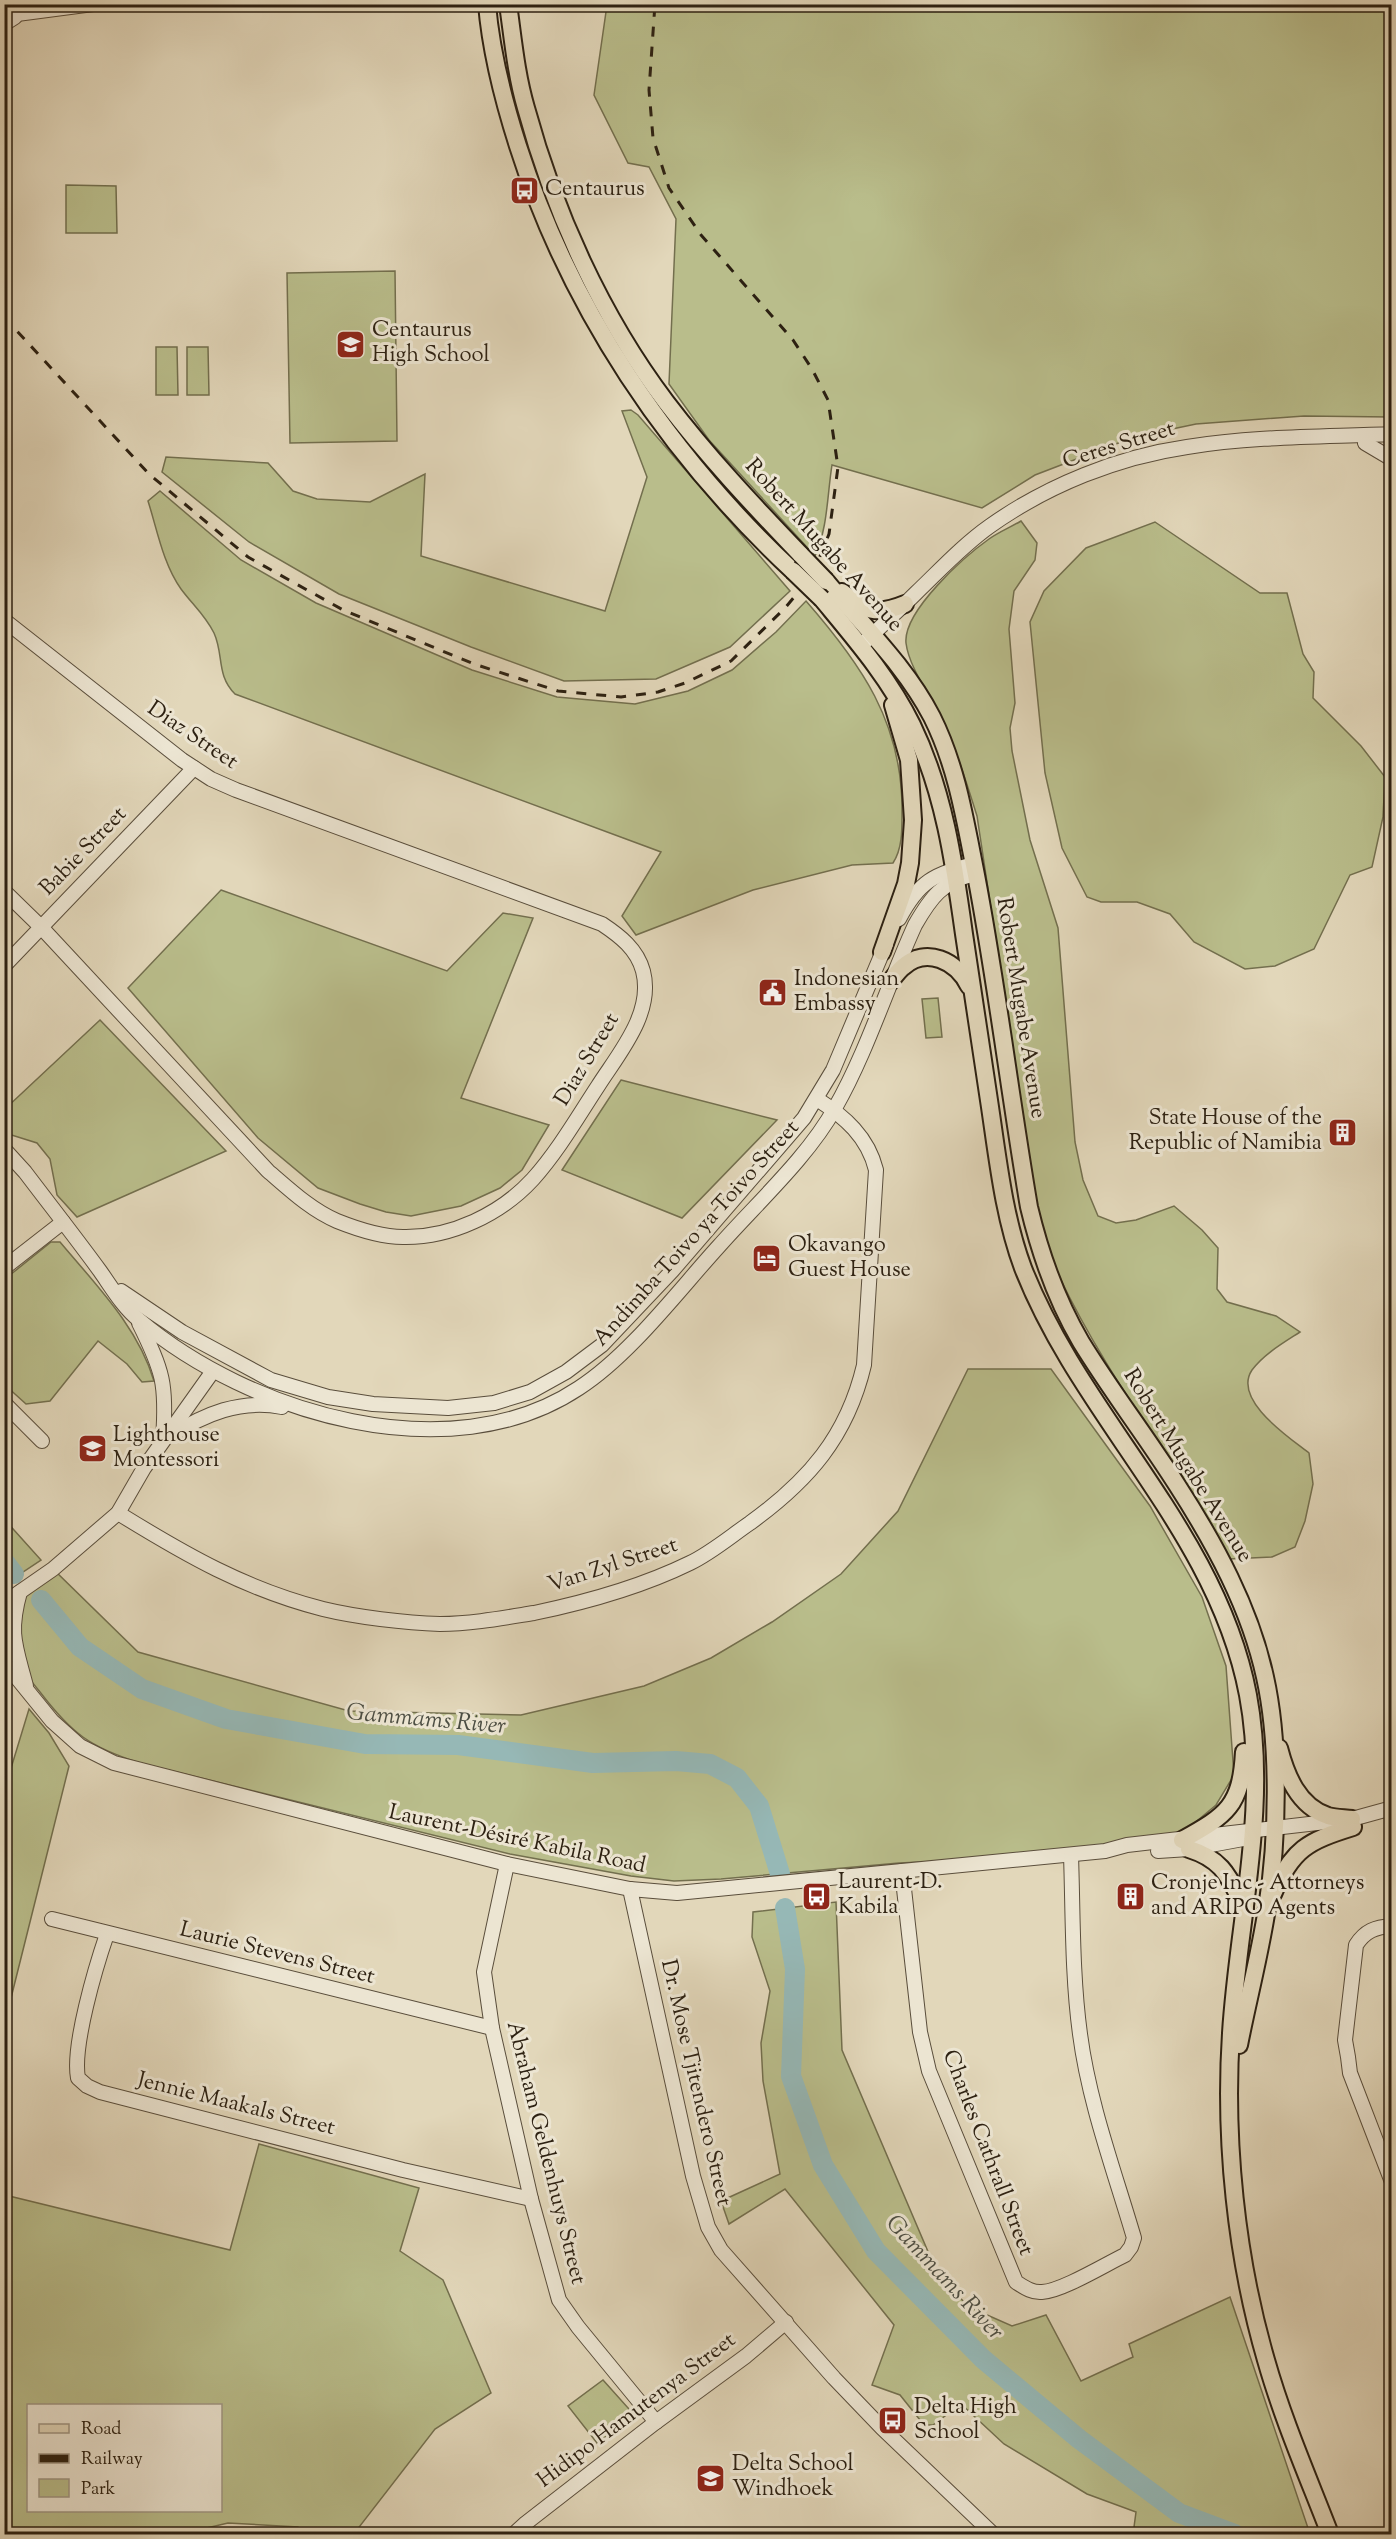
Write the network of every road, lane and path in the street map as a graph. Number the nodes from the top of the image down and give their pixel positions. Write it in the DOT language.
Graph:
graph roads {
  1 [pos="93,4"];
  2 [pos="487,4"];
  3 [pos="508,4"];
  4 [pos="18,9"];
  5 [pos="4,24"];
  6 [pos="1392,434"];
  7 [pos="1338,438"];
  8 [pos="1365,443"];
  9 [pos="1392,444"];
  10 [pos="1392,459"];
  11 [pos="825,588"];
  12 [pos="905,604"];
  13 [pos="4,620"];
  14 [pos="4,626"];
  15 [pos="18,633"];
  16 [pos="866,640"];
  17 [pos="887,681"];
  18 [pos="194,768"];
  19 [pos="974,869"];
  20 [pos="956,873"];
  21 [pos="4,891"];
  22 [pos="41,927"];
  23 [pos="882,952"];
  24 [pos="4,966"];
  25 [pos="890,982"];
  26 [pos="972,995"];
  27 [pos="817,1099"];
  28 [pos="834,1110"];
  29 [pos="4,1149"];
  30 [pos="63,1222"];
  31 [pos="4,1268"];
  32 [pos="107,1280"];
  33 [pos="136,1318"];
  34 [pos="182,1332"];
  35 [pos="213,1371"];
  36 [pos="271,1380"];
  37 [pos="4,1403"];
  38 [pos="345,1420"];
  39 [pos="163,1441"];
  40 [pos="42,1442"];
  41 [pos="118,1513"];
  42 [pos="10,1599"];
  43 [pos="4,1662"];
  44 [pos="1242,1672"];
  45 [pos="27,1692"];
  46 [pos="1271,1718"];
  47 [pos="1392,1808"];
  48 [pos="1392,1816"];
  49 [pos="1352,1823"];
  50 [pos="1273,1831"];
  51 [pos="1252,1833"];
  52 [pos="1186,1844"];
  53 [pos="1071,1855"];
  54 [pos="507,1864"];
  55 [pos="902,1871"];
  56 [pos="630,1889"];
  57 [pos="1268,1906"];
  58 [pos="1245,1908"];
  59 [pos="52,1919"];
  60 [pos="1392,1926"];
  61 [pos="107,1934"];
  62 [pos="492,2028"];
  63 [pos="1230,2094"];
  64 [pos="1392,2182"];
  65 [pos="531,2199"];
  66 [pos="786,2322"];
  67 [pos="656,2422"];
  68 [pos="514,2535"];
  69 [pos="993,2535"];
  70 [pos="1330,2535"];
  1 -- 4 [label="street"];
  2 -- 11 [label="main road, Robert Mugabe Avenue, bridge"];
  3 -- 11 [label="main road, Robert Mugabe Avenue, bridge"];
  4 -- 5 [label="street"];
  6 -- 7 [label="street, Ceres Street"];
  7 -- 8 [label="street, Ceres Street"];
  7 -- 12 [label="street, Ceres Street"];
  8 -- 9 [label="street, Ceres Street"];
  8 -- 10 [label="street"];
  11 -- 12 [label="main road"];
  11 -- 16 [label="main road, Robert Mugabe Avenue"];
  12 -- 16 [label="street, Ceres Street"];
  13 -- 15 [label="street, Diaz Street"];
  14 -- 15 [label="street"];
  15 -- 18 [label="street, Diaz Street"];
  16 -- 17 [label="main road, Robert Mugabe Avenue"];
  16 -- 19 [label="main road, Robert Mugabe Avenue"];
  17 -- 20 [label="main road, Robert Mugabe Avenue"];
  17 -- 23 [label="main road"];
  18 -- 22 [label="street, Babie Street"];
  18 -- 22 [label="street, Diaz Street"];
  19 -- 20 [label="street, Andimba Toivo ya Toivo Street"];
  19 -- 46 [label="main road, Robert Mugabe Avenue"];
  20 -- 23 [label="street, Andimba Toivo ya Toivo Street"];
  20 -- 25 [label="street, Andimba Toivo ya Toivo Street"];
  20 -- 26 [label="main road, Robert Mugabe Avenue"];
  21 -- 22 [label="street, Diaz Street"];
  22 -- 24 [label="street, Babie Street"];
  23 -- 27 [label="street, Andimba Toivo ya Toivo Street"];
  25 -- 26 [label="main road"];
  25 -- 28 [label="street, Andimba Toivo ya Toivo Street"];
  26 -- 44 [label="main road, Robert Mugabe Avenue"];
  27 -- 28 [label="street, Van Zyl Street"];
  27 -- 36 [label="street, Andimba Toivo ya Toivo Street"];
  28 -- 38 [label="street, Andimba Toivo ya Toivo Street"];
  28 -- 41 [label="street, Van Zyl Street"];
  29 -- 30 [label="street, Andimba Toivo ya Toivo Street"];
  30 -- 31 [label="street"];
  30 -- 32 [label="street, Andimba Toivo ya Toivo Street"];
  32 -- 33 [label="street, Andimba Toivo ya Toivo Street"];
  32 -- 34 [label="street, Andimba Toivo ya Toivo Street"];
  33 -- 35 [label="street, Andimba Toivo ya Toivo Street"];
  33 -- 39 [label="street"];
  34 -- 35 [label="street, Andimba Toivo ya Toivo Street"];
  34 -- 36 [label="street, Andimba Toivo ya Toivo Street"];
  35 -- 36 [label="street, Andimba Toivo ya Toivo Street"];
  35 -- 38 [label="street, Andimba Toivo ya Toivo Street"];
  35 -- 39 [label="street"];
  37 -- 40 [label="street"];
  38 -- 39 [label="street"];
  39 -- 41 [label="street"];
  41 -- 42 [label="street"];
  42 -- 45 [label="street"];
  43 -- 45 [label="street, Laurent-Désiré Kabila Road"];
  44 -- 51 [label="main road, Robert Mugabe Avenue"];
  44 -- 52 [label="main road"];
  45 -- 54 [label="street, Laurent-Désiré Kabila Road"];
  46 -- 49 [label="main road"];
  46 -- 50 [label="main road, Robert Mugabe Avenue"];
  47 -- 49 [label="street, Laurent-Désiré Kabila Road"];
  48 -- 49 [label="street"];
  49 -- 50 [label="street, Laurent-Désiré Kabila Road"];
  49 -- 57 [label="main road"];
  50 -- 51 [label="street, Laurent-Désiré Kabila Road"];
  50 -- 57 [label="main road, Robert Mugabe Avenue"];
  51 -- 52 [label="street, Laurent-Désiré Kabila Road"];
  51 -- 58 [label="main road, Robert Mugabe Avenue"];
  52 -- 53 [label="street, Laurent-Désiré Kabila Road"];
  52 -- 58 [label="main road"];
  53 -- 55 [label="street, Laurent-Désiré Kabila Road"];
  53 -- 55 [label="street, Charles Cathrall Street"];
  54 -- 56 [label="street, Laurent-Désiré Kabila Road"];
  54 -- 62 [label="street, Abraham Geldenhuys Street"];
  55 -- 56 [label="street, Laurent-Désiré Kabila Road"];
  56 -- 66 [label="street, Dr. Mose Tjitendero Street"];
  57 -- 63 [label="main road, Robert Mugabe Avenue"];
  58 -- 63 [label="main road, Robert Mugabe Avenue"];
  59 -- 61 [label="street, Laurie Stevens Street"];
  60 -- 64 [label="street"];
  61 -- 62 [label="street, Laurie Stevens Street"];
  61 -- 65 [label="street, Jennie Maakals Street"];
  62 -- 65 [label="street, Abraham Geldenhuys Street"];
  63 -- 70 [label="main road, Robert Mugabe Avenue"];
  65 -- 67 [label="street, Abraham Geldenhuys Street"];
  66 -- 67 [label="street, Hidipo Hamutenya Street"];
  66 -- 69 [label="street, Dr. Mose Tjitendero Street"];
  67 -- 68 [label="street, Hidipo Hamutenya Street"];
}
